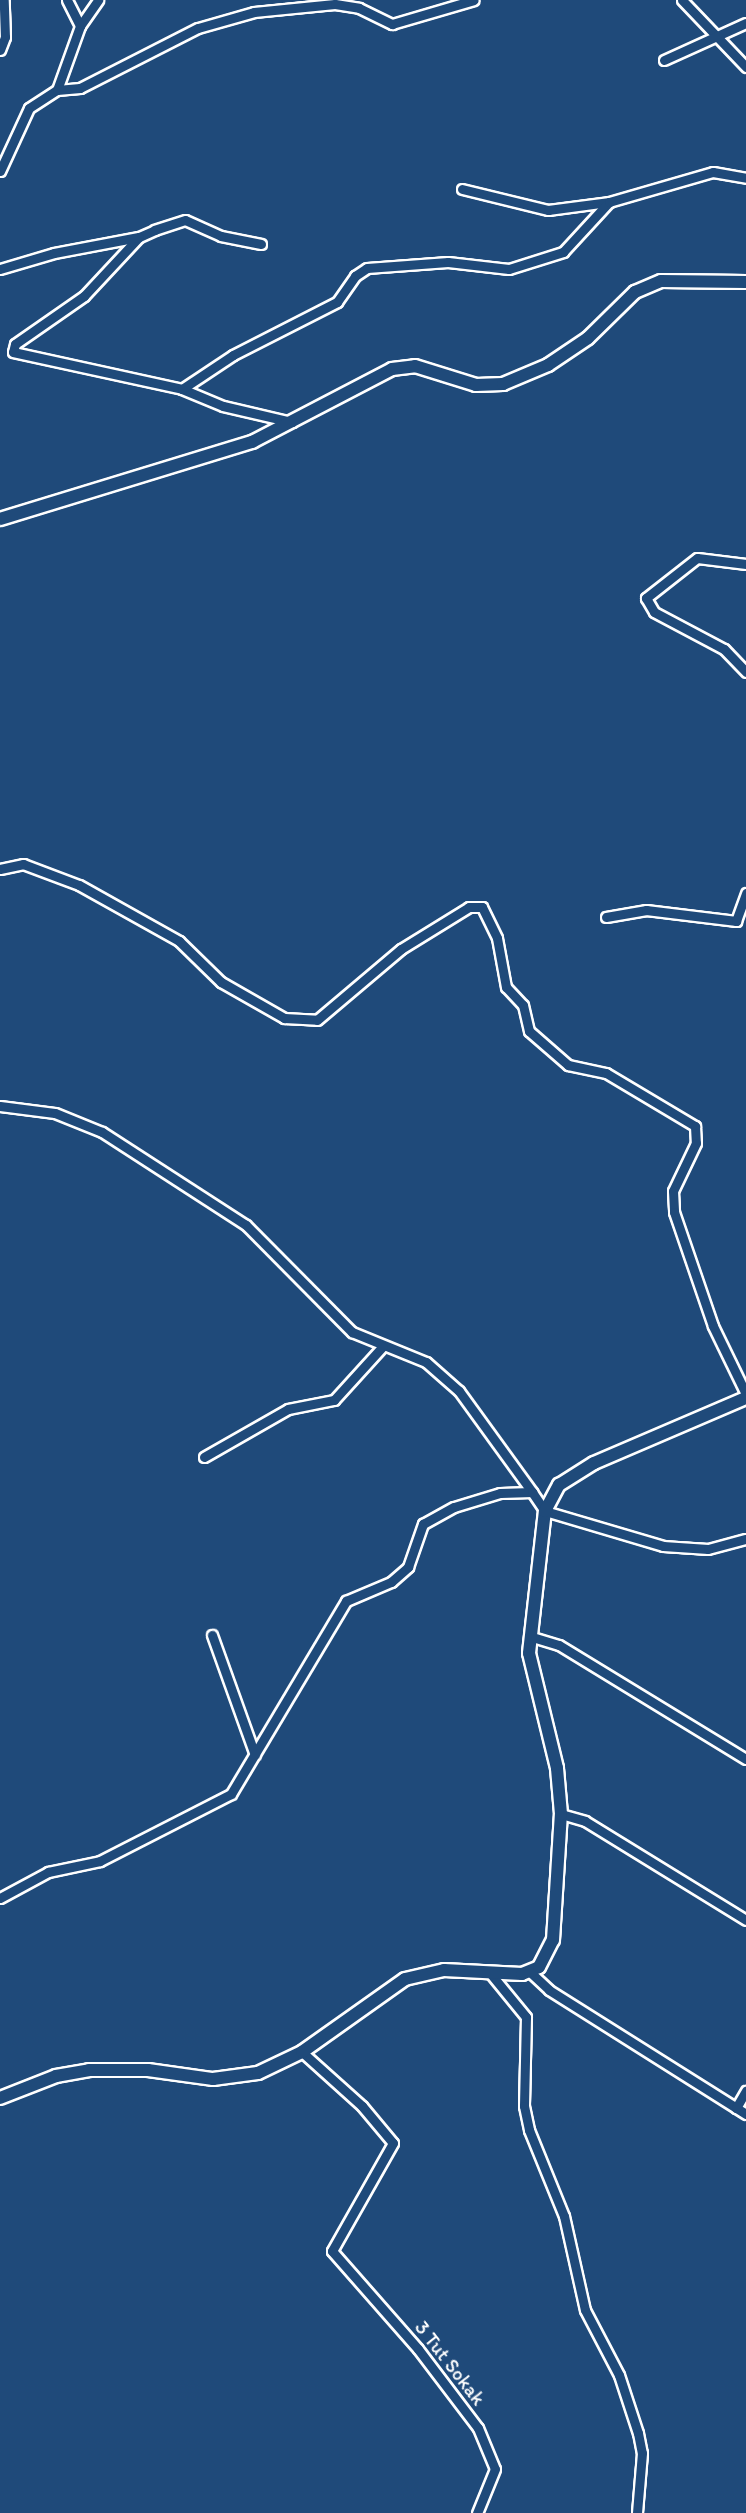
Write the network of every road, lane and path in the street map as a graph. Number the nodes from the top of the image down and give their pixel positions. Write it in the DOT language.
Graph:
graph roads {
  1 [pos="4,0"];
  2 [pos="67,0"];
  3 [pos="98,0"];
  4 [pos="474,0"];
  5 [pos="682,0"];
  6 [pos="746,23"];
  7 [pos="80,26"];
  8 [pos="717,36"];
  9 [pos="0,50"];
  10 [pos="664,60"];
  11 [pos="746,67"];
  12 [pos="57,90"];
  13 [pos="0,171"];
  14 [pos="746,178"];
  15 [pos="462,189"];
  16 [pos="609,202"];
  17 [pos="139,237"];
  18 [pos="261,244"];
  19 [pos="0,269"];
  20 [pos="746,282"];
  21 [pos="182,389"];
  22 [pos="294,422"];
  23 [pos="0,519"];
  24 [pos="746,564"];
  25 [pos="746,672"];
  26 [pos="0,869"];
  27 [pos="746,893"];
  28 [pos="606,917"];
  29 [pos="0,1106"];
  30 [pos="382,1347"];
  31 [pos="746,1396"];
  32 [pos="204,1457"];
  33 [pos="532,1492"];
  34 [pos="545,1511"];
  35 [pos="746,1539"];
  36 [pos="212,1635"];
  37 [pos="529,1636"];
  38 [pos="255,1755"];
  39 [pos="746,1759"];
  40 [pos="561,1814"];
  41 [pos="0,1898"];
  42 [pos="746,1920"];
  43 [pos="530,1972"];
  44 [pos="490,1973"];
  45 [pos="302,2052"];
  46 [pos="746,2091"];
  47 [pos="0,2098"];
  48 [pos="736,2108"];
  49 [pos="746,2114"];
  50 [pos="477,2513"];
  51 [pos="637,2513"];
  1 -- 9 [label="street"];
  2 -- 7 [label="street"];
  3 -- 7 [label="street"];
  4 -- 12 [label="street"];
  5 -- 8 [label="street"];
  6 -- 8 [label="street"];
  7 -- 12 [label="street"];
  8 -- 10 [label="street"];
  8 -- 11 [label="street"];
  12 -- 13 [label="street"];
  14 -- 16 [label="street"];
  15 -- 16 [label="street"];
  16 -- 21 [label="street"];
  17 -- 18 [label="street"];
  17 -- 19 [label="street"];
  17 -- 21 [label="street"];
  20 -- 22 [label="street"];
  21 -- 22 [label="street"];
  22 -- 23 [label="street"];
  24 -- 25 [label="street"];
  26 -- 31 [label="street"];
  27 -- 28 [label="street"];
  29 -- 30 [label="street"];
  30 -- 32 [label="street"];
  30 -- 33 [label="street"];
  31 -- 34 [label="street"];
  33 -- 34 [label="street"];
  33 -- 38 [label="street"];
  34 -- 35 [label="street"];
  34 -- 37 [label="street"];
  36 -- 38 [label="street"];
  37 -- 39 [label="street"];
  37 -- 40 [label="street"];
  38 -- 41 [label="street"];
  40 -- 42 [label="street"];
  40 -- 43 [label="street"];
  43 -- 44 [label="street"];
  43 -- 48 [label="street"];
  44 -- 45 [label="street"];
  44 -- 51 [label="street"];
  45 -- 47 [label="street"];
  45 -- 50 [label="street, 3 Tut Sokak"];
  46 -- 48 [label="street"];
  48 -- 49 [label="street"];
}
